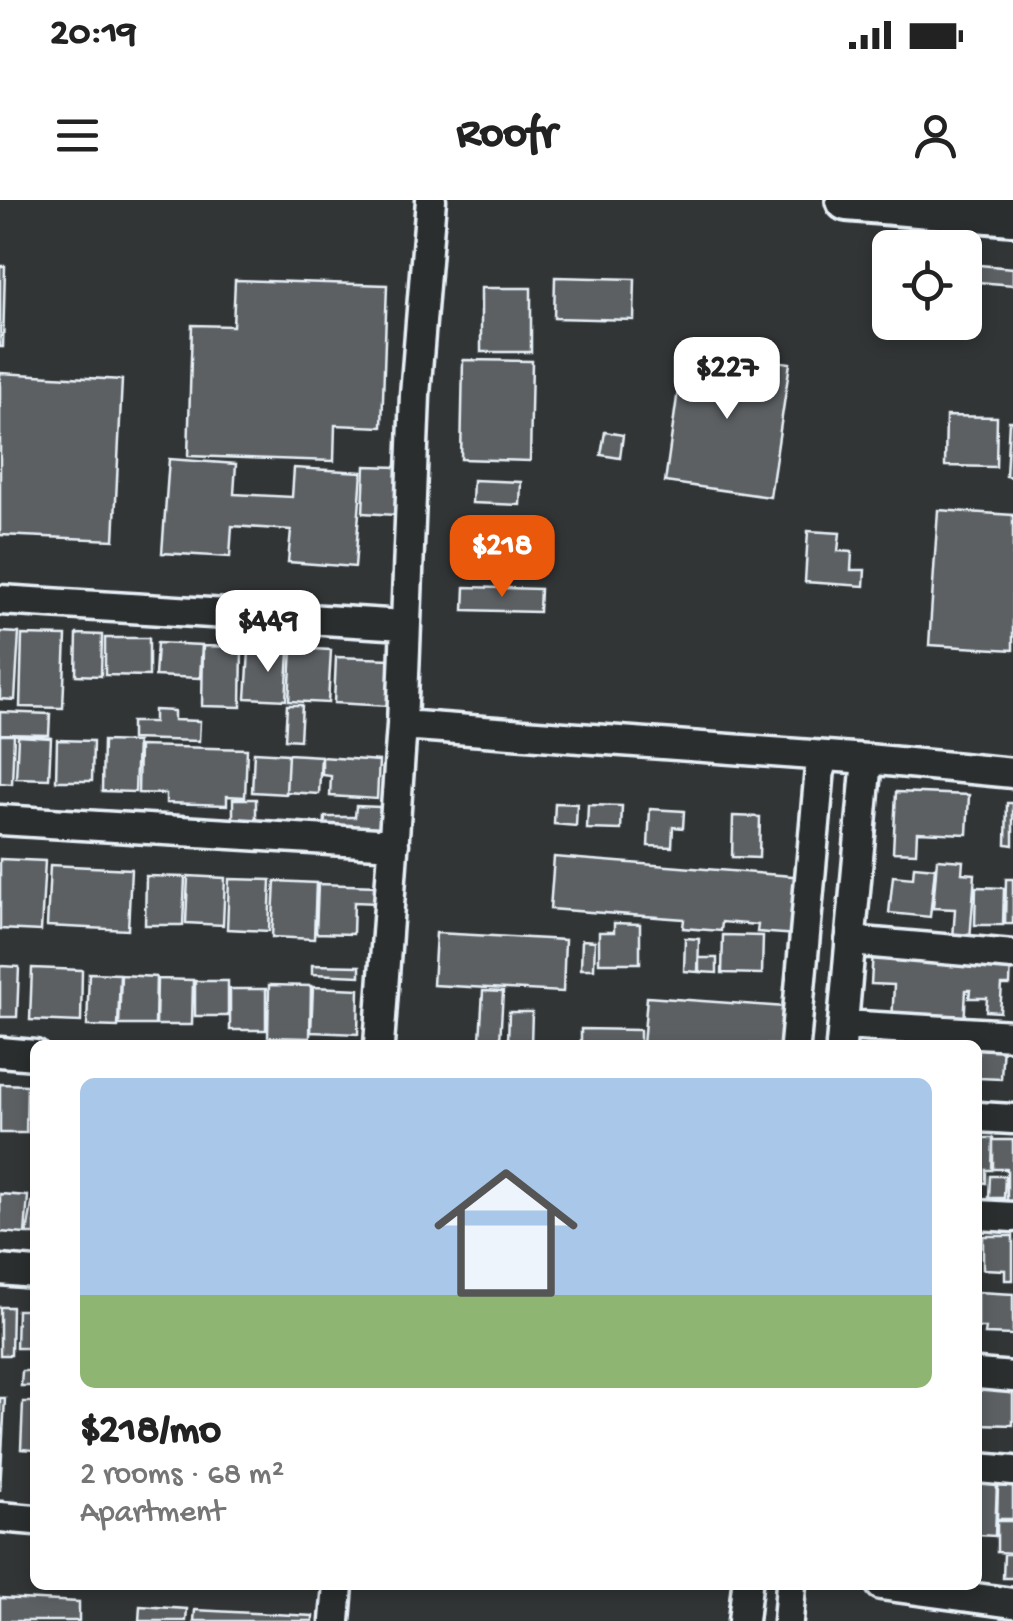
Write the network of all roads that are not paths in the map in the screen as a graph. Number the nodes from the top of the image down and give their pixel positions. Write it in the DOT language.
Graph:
graph roads {
  1 [pos="431,200"];
  2 [pos="847,200"];
  3 [pos="1013,214"];
  4 [pos="0,600"];
  5 [pos="404,625"];
  6 [pos="402,725"];
  7 [pos="821,757"];
  8 [pos="867,759"];
  9 [pos="1013,773"];
  10 [pos="0,820"];
  11 [pos="394,844"];
  12 [pos="850,941"];
  13 [pos="1013,956"];
  14 [pos="1013,1034"];
  15 [pos="842,1035"];
  16 [pos="378,1040"];
  17 [pos="795,1040"];
  18 [pos="0,1052"];
  19 [pos="30,1055"];
  20 [pos="982,1117"];
  21 [pos="1013,1119"];
  22 [pos="982,1215"];
  23 [pos="1013,1217"];
  24 [pos="0,1270"];
  25 [pos="30,1272"];
  26 [pos="982,1374"];
  27 [pos="1013,1377"];
  28 [pos="982,1468"];
  29 [pos="1013,1471"];
  30 [pos="0,1517"];
  31 [pos="30,1520"];
  32 [pos="338,1590"];
  33 [pos="746,1590"];
  34 [pos="791,1590"];
  35 [pos="918,1590"];
  36 [pos="1013,1603"];
  37 [pos="336,1621"];
  38 [pos="743,1621"];
  39 [pos="788,1621"];
  1 -- 5 [label="street"];
  2 -- 3 [label="main road"];
  4 -- 5 [label="street"];
  5 -- 6 [label="street"];
  6 -- 7 [label="street"];
  6 -- 11 [label="street"];
  7 -- 8 [label="street"];
  7 -- 17 [label="street"];
  8 -- 9 [label="street"];
  8 -- 12 [label="street"];
  10 -- 11 [label="street"];
  11 -- 16 [label="street"];
  12 -- 13 [label="street"];
  12 -- 15 [label="street"];
  14 -- 15 [label="street"];
  18 -- 19 [label="street"];
  20 -- 21 [label="street"];
  22 -- 23 [label="street"];
  24 -- 25 [label="street"];
  26 -- 27 [label="street"];
  28 -- 29 [label="street"];
  30 -- 31 [label="street"];
  32 -- 37 [label="street"];
  33 -- 38 [label="street"];
  34 -- 39 [label="street"];
  35 -- 36 [label="street"];
}
